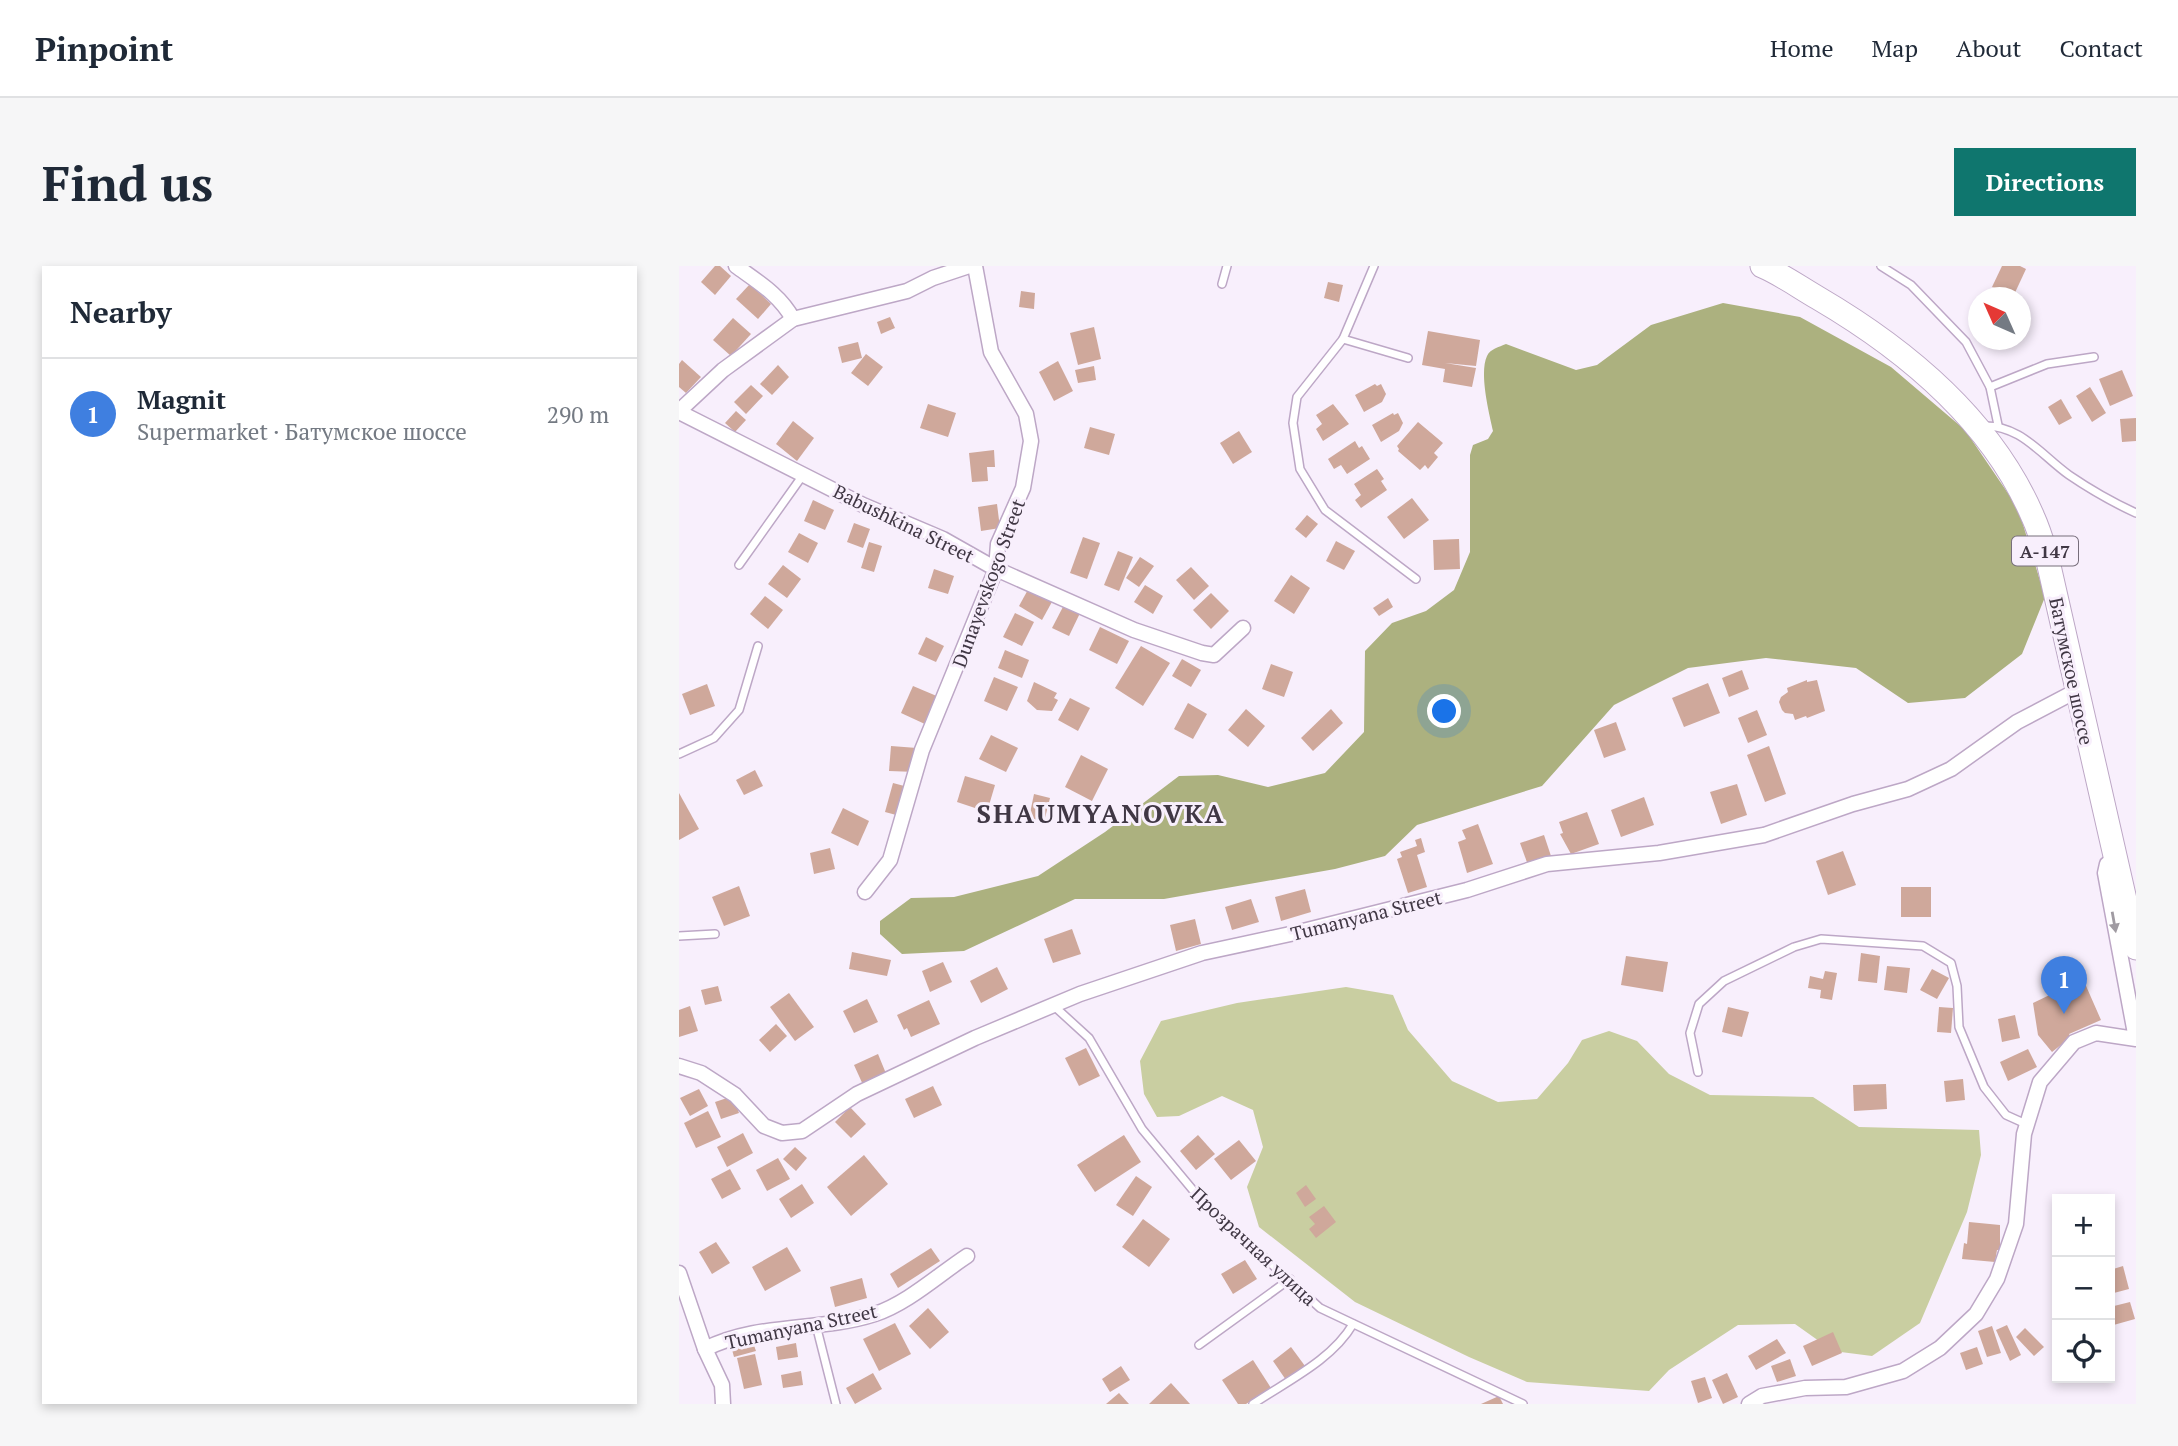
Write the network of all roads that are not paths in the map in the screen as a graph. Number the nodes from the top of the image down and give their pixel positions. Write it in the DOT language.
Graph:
graph roads {
  1 [pos="736,266"];
  2 [pos="969,266"];
  3 [pos="975,266"];
  4 [pos="1227,266"];
  5 [pos="1374,266"];
  6 [pos="1762,266"];
  7 [pos="1881,266"];
  8 [pos="1221,284"];
  9 [pos="793,319"];
  10 [pos="1343,339"];
  11 [pos="2094,357"];
  12 [pos="1408,358"];
  13 [pos="1990,387"];
  14 [pos="679,412"];
  15 [pos="1988,426"];
  16 [pos="804,474"];
  17 [pos="2136,513"];
  18 [pos="739,565"];
  19 [pos="996,569"];
  20 [pos="1416,579"];
  21 [pos="1243,628"];
  22 [pos="758,646"];
  23 [pos="2076,691"];
  24 [pos="679,754"];
  25 [pos="2114,860"];
  26 [pos="865,892"];
  27 [pos="715,933"];
  28 [pos="679,936"];
  29 [pos="2136,948"];
  30 [pos="1054,1006"];
  31 [pos="2136,1039"];
  32 [pos="679,1066"];
  33 [pos="1698,1072"];
  34 [pos="2025,1124"];
  35 [pos="967,1256"];
  36 [pos="679,1273"];
  37 [pos="1290,1279"];
  38 [pos="1353,1324"];
  39 [pos="816,1325"];
  40 [pos="1199,1345"];
  41 [pos="705,1349"];
  42 [pos="723,1404"];
  43 [pos="836,1404"];
  44 [pos="1253,1404"];
  45 [pos="1523,1404"];
  46 [pos="1749,1404"];
  1 -- 9 [label="street"];
  2 -- 9 [label="street, Babushkina Street"];
  3 -- 19 [label="street, Dunayevskogo Street"];
  4 -- 8 [label="lane"];
  5 -- 10 [label="lane"];
  6 -- 15 [label="highway, Батумское шоссе / А-147"];
  7 -- 13 [label="lane"];
  9 -- 14 [label="street, Babushkina Street"];
  10 -- 12 [label="lane"];
  10 -- 20 [label="lane"];
  11 -- 13 [label="lane"];
  13 -- 15 [label="lane"];
  14 -- 16 [label="street, Babushkina Street"];
  15 -- 17 [label="lane"];
  15 -- 23 [label="highway, Батумское шоссе / А-147"];
  16 -- 18 [label="lane"];
  16 -- 19 [label="street, Babushkina Street"];
  19 -- 21 [label="street, Babushkina Street"];
  19 -- 26 [label="street, Dunayevskogo Street"];
  22 -- 24 [label="lane"];
  23 -- 25 [label="highway, Батумское шоссе / А-147"];
  23 -- 30 [label="street, Tumanyana Street"];
  25 -- 29 [label="highway, Батумское шоссе / А-147"];
  25 -- 31 [label="street, one-way"];
  27 -- 28 [label="lane"];
  30 -- 32 [label="street, Tumanyana Street"];
  30 -- 37 [label="lane, Прозрачная улица"];
  31 -- 34 [label="street"];
  33 -- 34 [label="lane"];
  34 -- 46 [label="street"];
  35 -- 39 [label="street, Tumanyana Street"];
  36 -- 41 [label="street, Tumanyana Street"];
  37 -- 38 [label="lane, Прозрачная улица"];
  37 -- 40 [label="lane"];
  38 -- 44 [label="lane"];
  38 -- 45 [label="lane, Прозрачная улица"];
  39 -- 41 [label="street, Tumanyana Street"];
  39 -- 43 [label="lane"];
  41 -- 42 [label="street, Tumanyana Street"];
}
